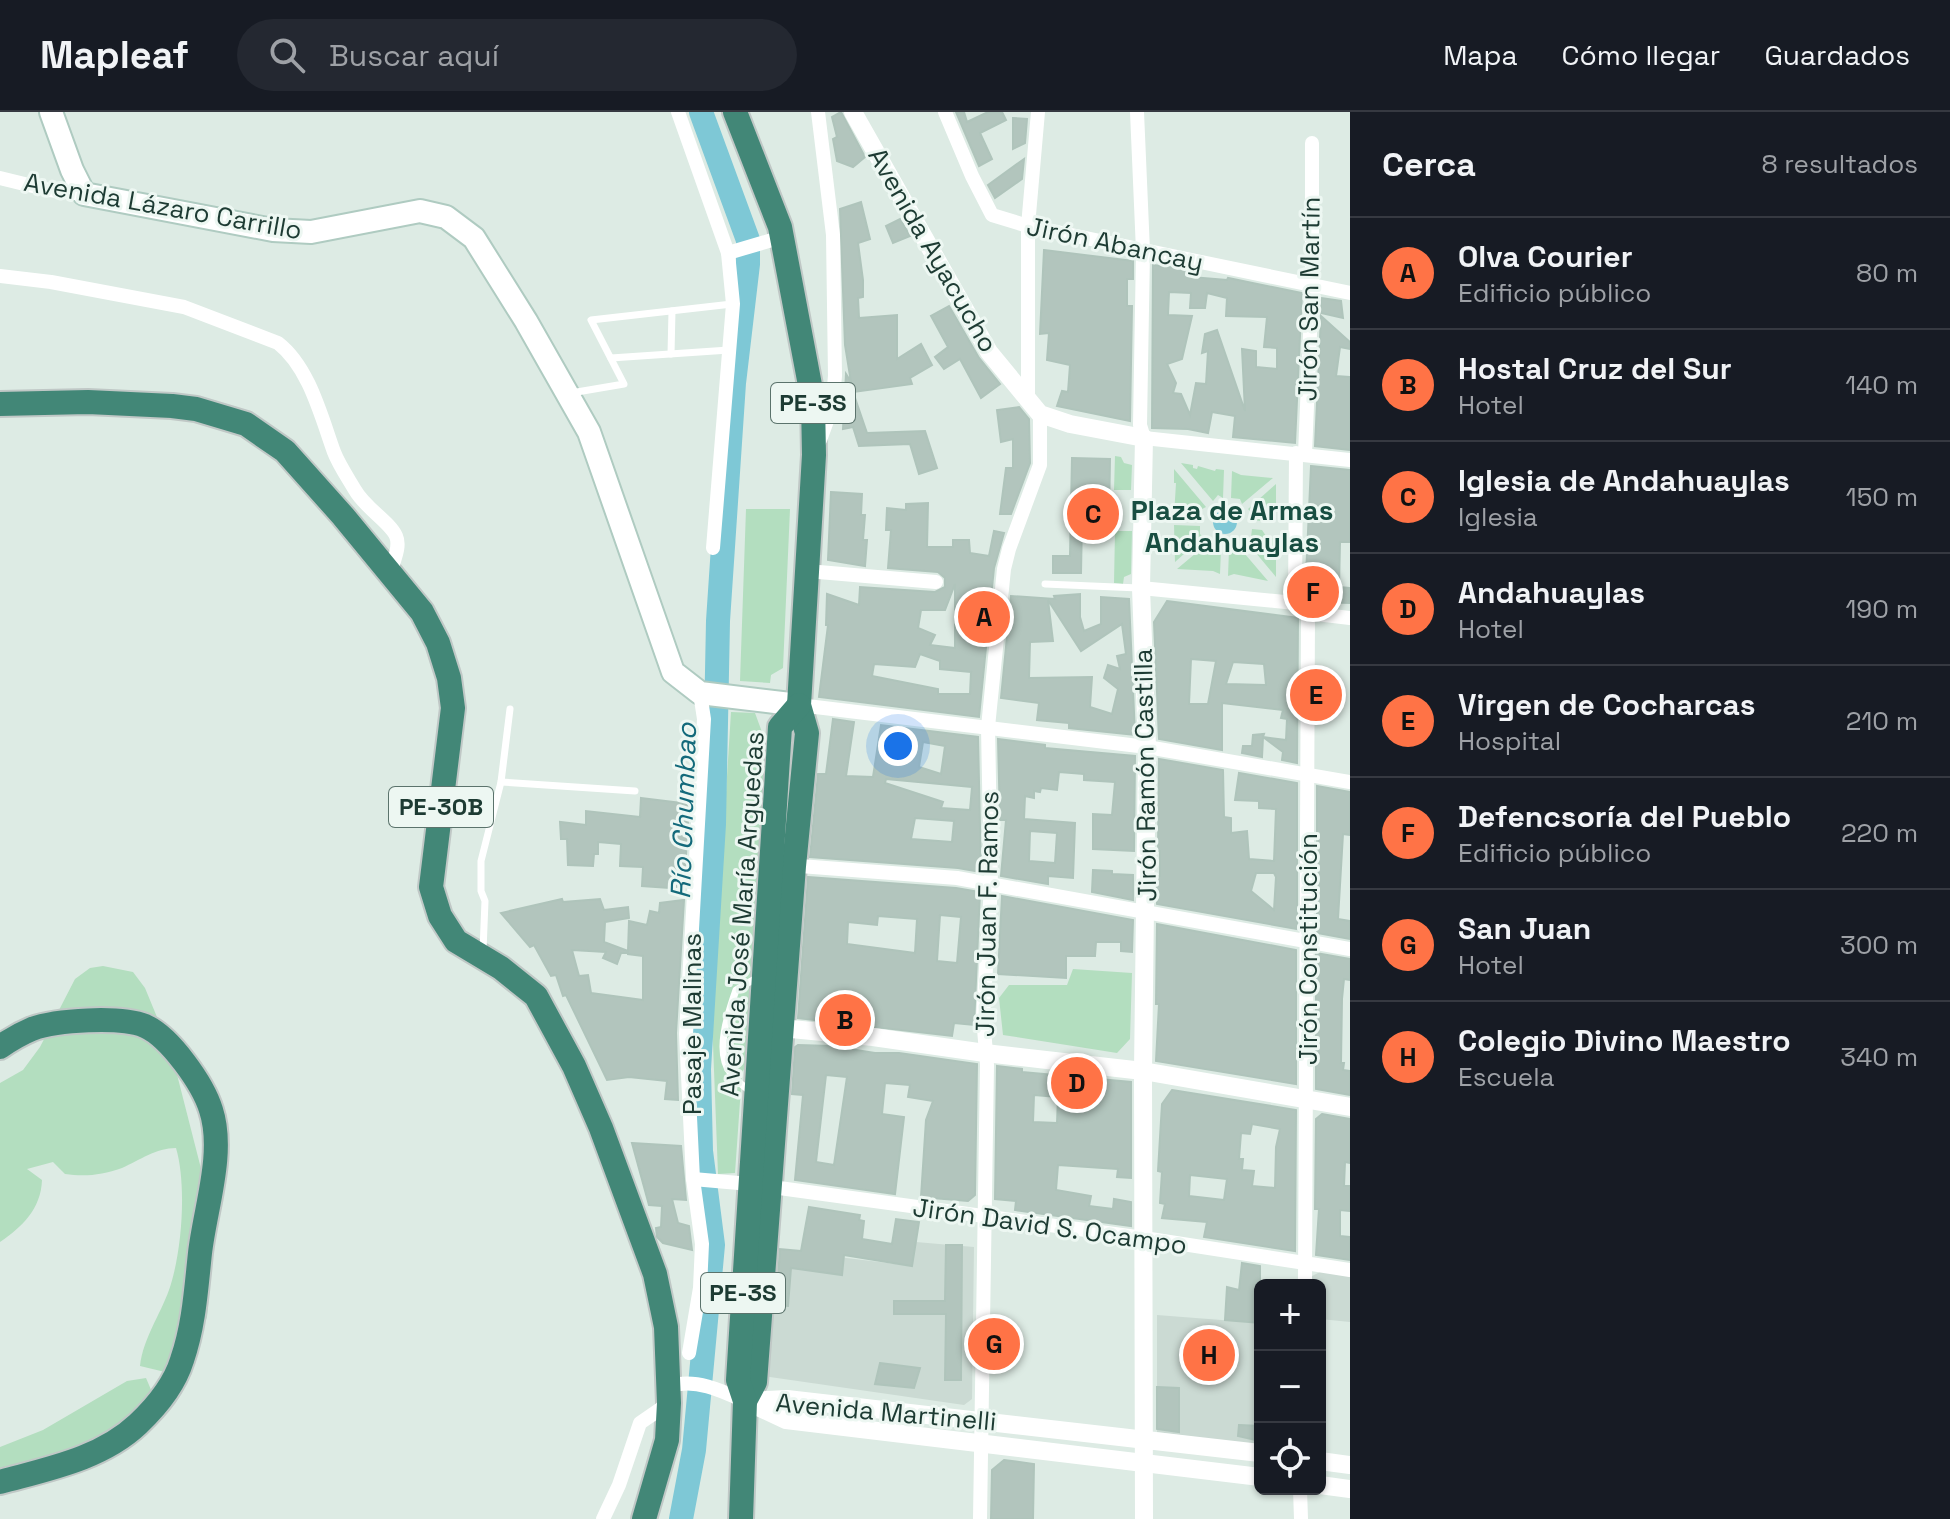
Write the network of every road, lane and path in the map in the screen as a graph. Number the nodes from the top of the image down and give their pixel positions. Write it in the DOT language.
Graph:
graph roads {
  1 [pos="51,112"];
  2 [pos="678,112"];
  3 [pos="735,112"];
  4 [pos="818,112"];
  5 [pos="853,112"];
  6 [pos="945,112"];
  7 [pos="1038,112"];
  8 [pos="1137,112"];
  9 [pos="1312,143"];
  10 [pos="0,178"];
  11 [pos="84,194"];
  12 [pos="1028,226"];
  13 [pos="774,239"];
  14 [pos="1143,251"];
  15 [pos="733,252"];
  16 [pos="0,276"];
  17 [pos="1312,286"];
  18 [pos="1350,293"];
  19 [pos="733,304"];
  20 [pos="672,311"];
  21 [pos="729,350"];
  22 [pos="671,354"];
  23 [pos="611,358"];
  24 [pos="569,393"];
  25 [pos="1028,397"];
  26 [pos="0,404"];
  27 [pos="1040,414"];
  28 [pos="1144,438"];
  29 [pos="1301,454"];
  30 [pos="814,455"];
  31 [pos="1350,460"];
  32 [pos="713,548"];
  33 [pos="807,571"];
  34 [pos="391,572"];
  35 [pos="936,582"];
  36 [pos="1045,584"];
  37 [pos="1141,588"];
  38 [pos="1295,603"];
  39 [pos="1308,613"];
  40 [pos="1350,618"];
  41 [pos="703,693"];
  42 [pos="799,705"];
  43 [pos="510,709"];
  44 [pos="988,727"];
  45 [pos="1147,747"];
  46 [pos="1309,776"];
  47 [pos="501,782"];
  48 [pos="1350,782"];
  49 [pos="635,791"];
  50 [pos="782,864"];
  51 [pos="991,886"];
  52 [pos="1146,914"];
  53 [pos="1308,942"];
  54 [pos="1350,949"];
  55 [pos="483,958"];
  56 [pos="764,974"];
  57 [pos="771,1027"];
  58 [pos="0,1047"];
  59 [pos="985,1053"];
  60 [pos="1143,1071"];
  61 [pos="757,1098"];
  62 [pos="1307,1101"];
  63 [pos="1350,1107"];
  64 [pos="695,1180"];
  65 [pos="760,1186"];
  66 [pos="985,1216"];
  67 [pos="1144,1238"];
  68 [pos="1306,1263"];
  69 [pos="1350,1270"];
  70 [pos="1305,1279"];
  71 [pos="689,1353"];
  72 [pos="673,1391"];
  73 [pos="745,1401"];
  74 [pos="982,1420"];
  75 [pos="1144,1439"];
  76 [pos="982,1443"];
  77 [pos="1254,1452"];
  78 [pos="1144,1462"];
  79 [pos="1326,1462"];
  80 [pos="1350,1465"];
  81 [pos="1254,1476"];
  82 [pos="0,1482"];
  83 [pos="1326,1486"];
  84 [pos="1350,1489"];
  85 [pos="1300,1495"];
  86 [pos="603,1519"];
  87 [pos="644,1519"];
  88 [pos="741,1519"];
  89 [pos="980,1519"];
  90 [pos="1144,1519"];
  91 [pos="1301,1519"];
  1 -- 11 [label="main road"];
  2 -- 15 [label="street"];
  3 -- 13 [label="highway, PE-3S"];
  4 -- 30 [label="street"];
  5 -- 25 [label="street, Avenida Ayacucho"];
  6 -- 12 [label="street, Jirón Abancay"];
  7 -- 12 [label="street"];
  8 -- 14 [label="street, Jirón Ramón Castilla"];
  9 -- 17 [label="street, Jirón San Martín"];
  10 -- 11 [label="street, Avenida Lázaro Carrillo"];
  11 -- 24 [label="main road, Avenida Lázaro Carrillo"];
  12 -- 14 [label="street, Jirón Abancay"];
  12 -- 25 [label="street"];
  13 -- 15 [label="street"];
  13 -- 30 [label="highway, PE-3S"];
  14 -- 17 [label="street, Jirón Abancay"];
  14 -- 28 [label="street, Jirón Ramón Castilla"];
  15 -- 19 [label="street"];
  16 -- 34 [label="street"];
  17 -- 18 [label="street, Jirón Abancay"];
  17 -- 29 [label="street, Jirón San Martín"];
  19 -- 20 [label="lane"];
  19 -- 21 [label="street"];
  20 -- 22 [label="lane"];
  20 -- 23 [label="lane"];
  21 -- 22 [label="lane"];
  21 -- 32 [label="street"];
  22 -- 23 [label="lane"];
  23 -- 24 [label="lane"];
  24 -- 41 [label="main road, Avenida Lázaro Carrillo"];
  25 -- 27 [label="street, Avenida Ayacucho"];
  26 -- 34 [label="highway, PE-30B"];
  27 -- 28 [label="street"];
  27 -- 44 [label="street, Jirón Juan F. Ramos"];
  28 -- 29 [label="street"];
  28 -- 37 [label="street, Jirón Ramón Castilla"];
  29 -- 31 [label="street"];
  29 -- 38 [label="street"];
  30 -- 33 [label="highway, PE-3S"];
  33 -- 35 [label="street"];
  33 -- 42 [label="highway, PE-3S"];
  34 -- 55 [label="highway, PE-30B"];
  36 -- 37 [label="lane"];
  37 -- 38 [label="street"];
  37 -- 45 [label="street, Jirón Ramón Castilla"];
  38 -- 39 [label="street"];
  39 -- 40 [label="street"];
  39 -- 46 [label="street, Jirón Constitución"];
  41 -- 42 [label="main road"];
  41 -- 64 [label="street, Pasaje Malinas"];
  42 -- 44 [label="street"];
  42 -- 50 [label="highway, Avenida José María Arguedas / PE-3S"];
  43 -- 47 [label="lane"];
  44 -- 45 [label="street"];
  44 -- 51 [label="street, Jirón Juan F. Ramos"];
  45 -- 46 [label="street"];
  45 -- 52 [label="street, Jirón Ramón Castilla"];
  46 -- 48 [label="street"];
  46 -- 53 [label="street, Jirón Constitución"];
  47 -- 49 [label="lane"];
  47 -- 55 [label="lane"];
  50 -- 51 [label="street"];
  50 -- 56 [label="highway, Avenida José María Arguedas / PE-3S"];
  50 -- 57 [label="highway, Avenida José María Arguedas / PE-3S"];
  51 -- 52 [label="street"];
  51 -- 59 [label="street, Jirón Juan F. Ramos"];
  52 -- 53 [label="street"];
  52 -- 60 [label="street, Jirón Ramón Castilla"];
  53 -- 54 [label="street"];
  53 -- 62 [label="street, Jirón Constitución"];
  55 -- 72 [label="highway, PE-30B"];
  56 -- 57 [label="highway, Avenida José María Arguedas / PE-3S"];
  56 -- 61 [label="lane"];
  57 -- 59 [label="street"];
  57 -- 61 [label="highway, Avenida José María Arguedas / PE-3S"];
  57 -- 65 [label="highway, Avenida José María Arguedas / PE-3S"];
  58 -- 82 [label="highway"];
  59 -- 60 [label="street"];
  59 -- 66 [label="street, Jirón Juan F. Ramos"];
  60 -- 62 [label="street"];
  60 -- 67 [label="street, Jirón Ramón Castilla"];
  61 -- 65 [label="highway, Avenida José María Arguedas / PE-3S"];
  62 -- 63 [label="street"];
  62 -- 68 [label="street, Jirón Constitución"];
  64 -- 65 [label="street, Jirón David S. Ocampo"];
  64 -- 71 [label="street, Pasaje Malinas"];
  65 -- 66 [label="street, Jirón David S. Ocampo"];
  65 -- 73 [label="highway, Avenida José María Arguedas / PE-3S"];
  66 -- 67 [label="street, Jirón David S. Ocampo"];
  66 -- 74 [label="street, Jirón Juan F. Ramos"];
  67 -- 68 [label="street, Jirón David S. Ocampo"];
  67 -- 75 [label="street, Jirón Ramón Castilla"];
  68 -- 69 [label="street, Jirón David S. Ocampo"];
  68 -- 70 [label="street, Jirón Constitución"];
  72 -- 73 [label="street"];
  72 -- 86 [label="street"];
  72 -- 87 [label="highway, PE-30B"];
  73 -- 74 [label="street, Avenida Martinelli"];
  73 -- 76 [label="street, Avenida Martinelli"];
  73 -- 88 [label="highway, PE-3S"];
  74 -- 75 [label="street, Avenida Martinelli"];
  74 -- 76 [label="street, Jirón Juan F. Ramos"];
  75 -- 77 [label="street, Avenida Martinelli"];
  75 -- 78 [label="street, Jirón Ramón Castilla"];
  76 -- 78 [label="street, Avenida Martinelli"];
  76 -- 89 [label="street, Jirón Juan F. Ramos"];
  78 -- 81 [label="street, Avenida Martinelli"];
  78 -- 90 [label="street, Jirón Ramón Castilla"];
  79 -- 80 [label="street"];
  83 -- 84 [label="street"];
  85 -- 91 [label="street"];
}
